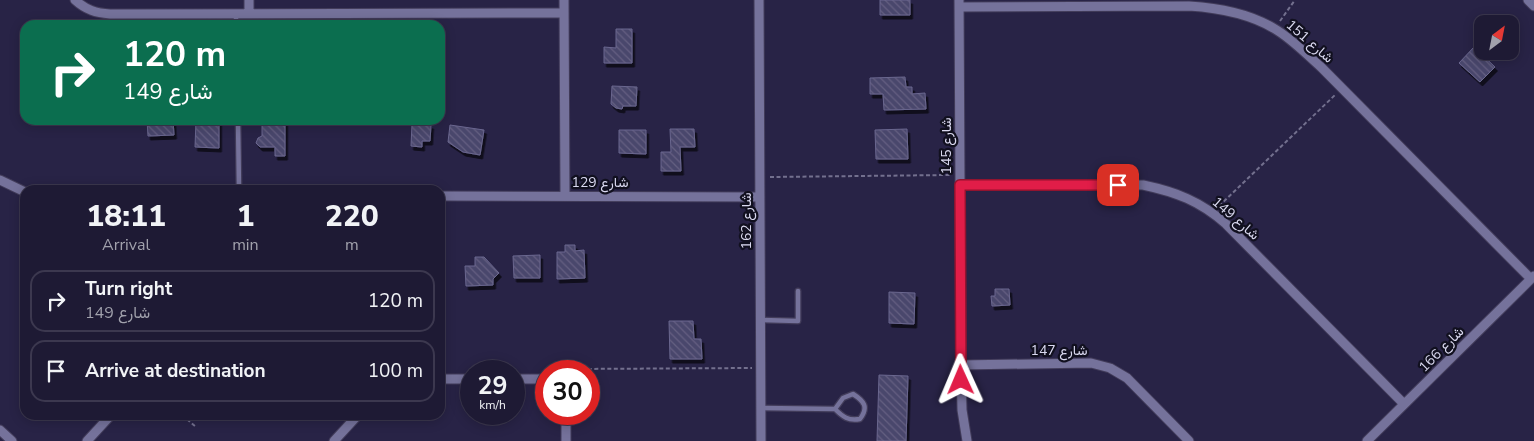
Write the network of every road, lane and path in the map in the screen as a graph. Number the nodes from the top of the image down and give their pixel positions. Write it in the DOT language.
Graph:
graph roads {
  1 [pos="75,0"];
  2 [pos="249,0"];
  3 [pos="564,0"];
  4 [pos="760,0"];
  5 [pos="1295,0"];
  6 [pos="1528,0"];
  7 [pos="959,3"];
  8 [pos="1534,6"];
  9 [pos="564,13"];
  10 [pos="236,14"];
  11 [pos="249,14"];
  12 [pos="236,20"];
  13 [pos="1275,29"];
  14 [pos="1342,88"];
  15 [pos="238,125"];
  16 [pos="960,175"];
  17 [pos="760,177"];
  18 [pos="0,180"];
  19 [pos="239,185"];
  20 [pos="960,185"];
  21 [pos="20,190"];
  22 [pos="445,196"];
  23 [pos="565,196"];
  24 [pos="760,197"];
  25 [pos="1213,212"];
  26 [pos="1533,278"];
  27 [pos="798,291"];
  28 [pos="760,320"];
  29 [pos="960,365"];
  30 [pos="761,368"];
  31 [pos="600,370"];
  32 [pos="445,379"];
  33 [pos="460,379"];
  34 [pos="1404,404"];
  35 [pos="761,408"];
  36 [pos="835,409"];
  37 [pos="106,420"];
  38 [pos="188,420"];
  39 [pos="353,420"];
  40 [pos="566,425"];
  41 [pos="196,427"];
  42 [pos="0,430"];
  43 [pos="12,441"];
  44 [pos="87,441"];
  45 [pos="334,441"];
  46 [pos="566,441"];
  47 [pos="761,441"];
  48 [pos="967,441"];
  49 [pos="1189,441"];
  50 [pos="1367,441"];
  1 -- 10 [label="street"];
  2 -- 11 [label="street"];
  3 -- 9 [label="street"];
  4 -- 17 [label="street, شارع 162"];
  5 -- 13 [label="path"];
  6 -- 8 [label="street"];
  7 -- 13 [label="street, شارع 151"];
  7 -- 16 [label="street, شارع 145"];
  9 -- 11 [label="street"];
  9 -- 23 [label="street"];
  10 -- 11 [label="street"];
  10 -- 12 [label="lane"];
  13 -- 14 [label="street, شارع 151"];
  14 -- 25 [label="path"];
  14 -- 26 [label="street, شارع 151"];
  15 -- 19 [label="lane"];
  16 -- 17 [label="path"];
  16 -- 20 [label="street, شارع 145"];
  17 -- 24 [label="street, شارع 162"];
  18 -- 21 [label="street"];
  20 -- 25 [label="street, شارع 149"];
  20 -- 29 [label="street, شارع 145"];
  22 -- 23 [label="street, شارع 129"];
  23 -- 24 [label="street, شارع 129"];
  24 -- 28 [label="street, شارع 162"];
  25 -- 34 [label="street, شارع 149"];
  26 -- 34 [label="street, شارع 166"];
  27 -- 28 [label="lane"];
  28 -- 30 [label="street, شارع 162"];
  29 -- 48 [label="street, شارع 145"];
  29 -- 49 [label="street, شارع 147"];
  30 -- 31 [label="path"];
  30 -- 35 [label="street, شارع 162"];
  32 -- 33 [label="street"];
  34 -- 50 [label="street, شارع 166"];
  35 -- 36 [label="lane"];
  35 -- 47 [label="street, شارع 162"];
  36 -- 36 [label="lane"];
  37 -- 44 [label="street"];
  38 -- 41 [label="path"];
  39 -- 45 [label="street"];
  40 -- 46 [label="street"];
  42 -- 43 [label="street"];
}
